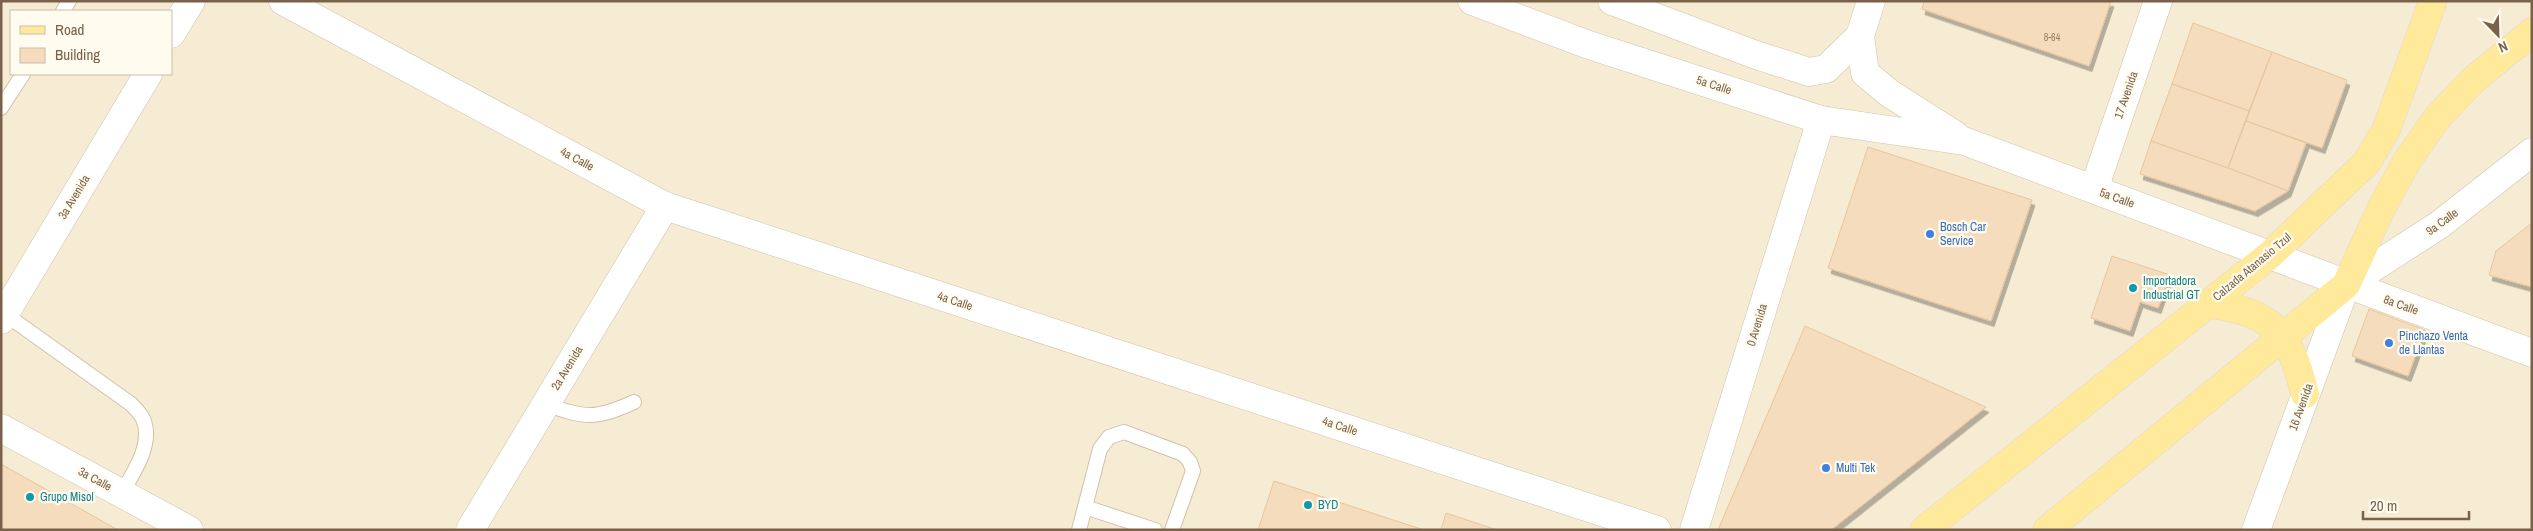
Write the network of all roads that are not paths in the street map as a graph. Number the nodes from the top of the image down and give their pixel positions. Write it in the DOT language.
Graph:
graph roads {
  1 [pos="191,1"];
  2 [pos="283,1"];
  3 [pos="1472,1"];
  4 [pos="1612,1"];
  5 [pos="1871,1"];
  6 [pos="2158,1"];
  7 [pos="2433,1"];
  8 [pos="172,32"];
  9 [pos="2532,32"];
  10 [pos="1860,36"];
  11 [pos="22,75"];
  12 [pos="147,75"];
  13 [pos="1,108"];
  14 [pos="1820,120"];
  15 [pos="1964,141"];
  16 [pos="2532,152"];
  17 [pos="2094,189"];
  18 [pos="664,206"];
  19 [pos="2271,254"];
  20 [pos="2346,285"];
  21 [pos="2209,304"];
  22 [pos="3,317"];
  23 [pos="2283,338"];
  24 [pos="2532,353"];
  25 [pos="2305,394"];
  26 [pos="634,402"];
  27 [pos="545,404"];
  28 [pos="1,428"];
  29 [pos="122,494"];
  30 [pos="1085,507"];
  31 [pos="189,530"];
  32 [pos="470,530"];
  33 [pos="1078,530"];
  34 [pos="1155,530"];
  35 [pos="1172,530"];
  36 [pos="1657,530"];
  37 [pos="1694,530"];
  38 [pos="1924,530"];
  39 [pos="2047,530"];
  40 [pos="2256,530"];
  1 -- 8 [label="street"];
  2 -- 18 [label="street, 4a Calle"];
  3 -- 14 [label="street, 5a Calle"];
  4 -- 10 [label="street"];
  5 -- 10 [label="street"];
  6 -- 17 [label="street, 17 Avenida"];
  7 -- 19 [label="main road, Calzada Atanasio Tzul"];
  9 -- 20 [label="main road"];
  10 -- 15 [label="street, 5a Calle"];
  11 -- 13 [label="lane"];
  12 -- 22 [label="street, 3a Avenida"];
  14 -- 15 [label="street, 5a Calle"];
  14 -- 37 [label="street, 0 Avenida"];
  15 -- 17 [label="street, 5a Calle"];
  16 -- 20 [label="street, 9a Calle"];
  17 -- 19 [label="street, 5a Calle"];
  18 -- 27 [label="street, 2a Avenida"];
  18 -- 36 [label="street, 4a Calle"];
  19 -- 20 [label="street, 8a Calle"];
  19 -- 21 [label="main road, Calzada Atanasio Tzul"];
  20 -- 23 [label="main road"];
  20 -- 24 [label="street, 8a Calle"];
  20 -- 25 [label="street, 16 Avenida"];
  21 -- 23 [label="main road"];
  21 -- 38 [label="main road, Calzada Atanasio Tzul"];
  22 -- 29 [label="lane"];
  23 -- 25 [label="main road"];
  23 -- 39 [label="main road"];
  25 -- 40 [label="street, 16 Avenida"];
  26 -- 27 [label="lane"];
  27 -- 32 [label="street, 2a Avenida"];
  28 -- 29 [label="street, 3a Calle"];
  29 -- 31 [label="street, 3a Calle"];
  30 -- 33 [label="lane"];
  30 -- 34 [label="lane"];
  30 -- 35 [label="lane"];
}
